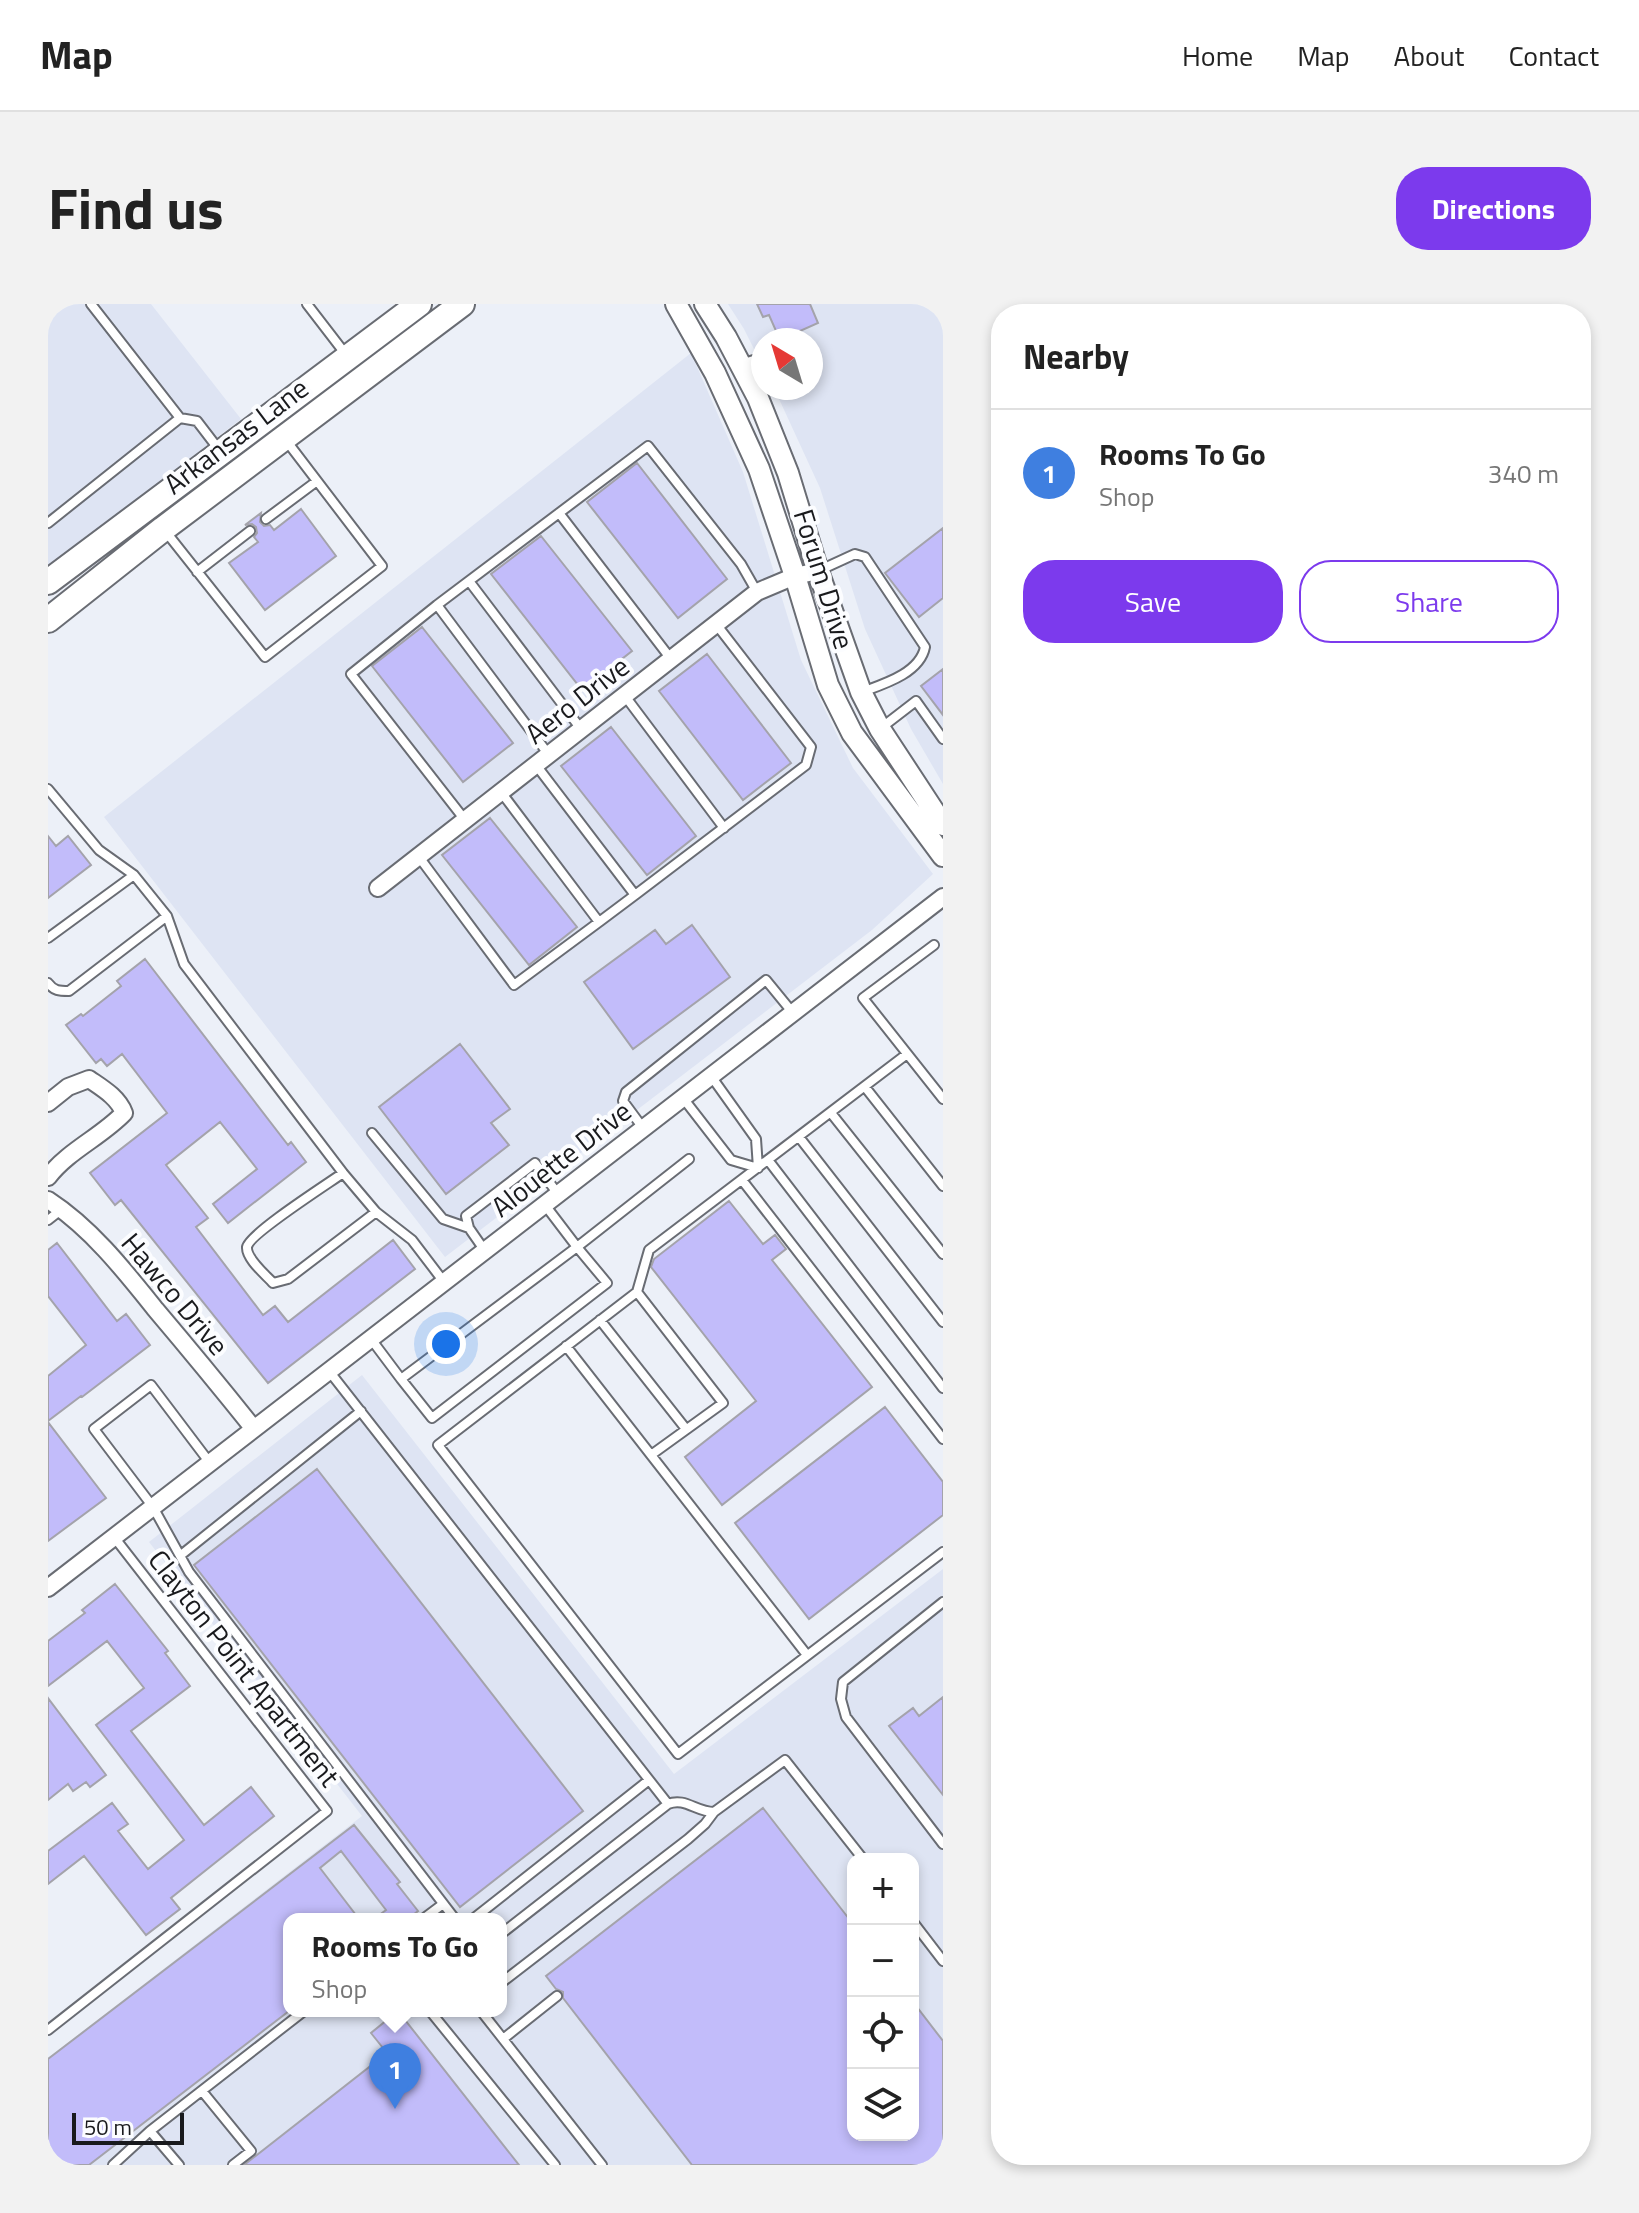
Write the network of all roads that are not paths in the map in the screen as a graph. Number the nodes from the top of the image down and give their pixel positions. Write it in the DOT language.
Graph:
graph roads {
  1 [pos="53,304"];
  2 [pos="91,304"];
  3 [pos="307,304"];
  4 [pos="419,304"];
  5 [pos="462,304"];
  6 [pos="676,304"];
  7 [pos="705,304"];
  8 [pos="48,308"];
  9 [pos="348,356"];
  10 [pos="751,361"];
  11 [pos="740,364"];
  12 [pos="180,418"];
  13 [pos="283,437"];
  14 [pos="220,452"];
  15 [pos="317,481"];
  16 [pos="559,513"];
  17 [pos="266,519"];
  18 [pos="48,523"];
  19 [pos="163,529"];
  20 [pos="250,531"];
  21 [pos="818,571"];
  22 [pos="197,572"];
  23 [pos="795,576"];
  24 [pos="469,581"];
  25 [pos="48,582"];
  26 [pos="757,592"];
  27 [pos="437,605"];
  28 [pos="48,620"];
  29 [pos="716,624"];
  30 [pos="671,659"];
  31 [pos="861,692"];
  32 [pos="625,696"];
  33 [pos="581,729"];
  34 [pos="880,729"];
  35 [pos="943,739"];
  36 [pos="542,760"];
  37 [pos="48,789"];
  38 [pos="501,792"];
  39 [pos="939,812"];
  40 [pos="465,820"];
  41 [pos="724,828"];
  42 [pos="419,856"];
  43 [pos="943,856"];
  44 [pos="134,875"];
  45 [pos="378,888"];
  46 [pos="635,895"];
  47 [pos="943,897"];
  48 [pos="167,916"];
  49 [pos="599,922"];
  50 [pos="48,938"];
  51 [pos="934,945"];
  52 [pos="48,983"];
  53 [pos="793,1013"];
  54 [pos="907,1054"];
  55 [pos="711,1076"];
  56 [pos="865,1087"];
  57 [pos="683,1097"];
  58 [pos="943,1099"];
  59 [pos="48,1103"];
  60 [pos="831,1113"];
  61 [pos="643,1128"];
  62 [pos="372,1133"];
  63 [pos="799,1137"];
  64 [pos="689,1159"];
  65 [pos="768,1160"];
  66 [pos="758,1168"];
  67 [pos="343,1173"];
  68 [pos="48,1177"];
  69 [pos="742,1180"];
  70 [pos="943,1186"];
  71 [pos="558,1194"];
  72 [pos="55,1205"];
  73 [pos="544,1205"];
  74 [pos="376,1212"];
  75 [pos="48,1220"];
  76 [pos="469,1228"];
  77 [pos="577,1247"];
  78 [pos="485,1251"];
  79 [pos="943,1254"];
  80 [pos="444,1282"];
  81 [pos="637,1292"];
  82 [pos="600,1320"];
  83 [pos="943,1322"];
  84 [pos="371,1339"];
  85 [pos="566,1346"];
  86 [pos="329,1371"];
  87 [pos="401,1379"];
  88 [pos="943,1388"];
  89 [pos="361,1411"];
  90 [pos="254,1429"];
  91 [pos="686,1429"];
  92 [pos="943,1439"];
  93 [pos="651,1455"];
  94 [pos="210,1463"];
  95 [pos="153,1507"];
  96 [pos="114,1537"];
  97 [pos="943,1552"];
  98 [pos="181,1555"];
  99 [pos="48,1588"];
  100 [pos="943,1602"];
  101 [pos="807,1655"];
  102 [pos="649,1780"];
  103 [pos="668,1804"];
  104 [pos="714,1812"];
  105 [pos="943,1844"];
  106 [pos="858,1853"];
  107 [pos="443,1904"];
  108 [pos="431,1913"];
  109 [pos="450,1913"];
  110 [pos="481,1913"];
  111 [pos="915,1925"];
  112 [pos="507,1929"];
  113 [pos="943,1961"];
  114 [pos="507,1978"];
  115 [pos="557,1996"];
  116 [pos="296,2017"];
  117 [pos="435,2017"];
  118 [pos="486,2017"];
  119 [pos="48,2030"];
  120 [pos="503,2039"];
  121 [pos="202,2091"];
  122 [pos="150,2131"];
  123 [pos="113,2165"];
  124 [pos="179,2165"];
  125 [pos="233,2165"];
  126 [pos="555,2165"];
  127 [pos="602,2165"];
  1 -- 8 [label="lane"];
  2 -- 12 [label="lane"];
  3 -- 9 [label="lane"];
  4 -- 9 [label="main road, Arkansas Lane"];
  5 -- 13 [label="main road, Arkansas Lane"];
  6 -- 23 [label="street, Forum Drive"];
  7 -- 11 [label="street, Forum Drive"];
  9 -- 14 [label="main road, Arkansas Lane"];
  10 -- 11 [label="lane"];
  11 -- 21 [label="street, Forum Drive"];
  12 -- 14 [label="lane"];
  12 -- 18 [label="lane"];
  13 -- 15 [label="lane"];
  13 -- 19 [label="main road, Arkansas Lane"];
  14 -- 25 [label="main road, Arkansas Lane"];
  15 -- 17 [label="lane"];
  15 -- 22 [label="lane"];
  16 -- 24 [label="lane"];
  16 -- 26 [label="lane"];
  16 -- 30 [label="lane"];
  19 -- 22 [label="lane"];
  19 -- 28 [label="main road, Arkansas Lane"];
  20 -- 22 [label="lane"];
  21 -- 23 [label="street, Aero Drive"];
  21 -- 31 [label="street, Forum Drive"];
  21 -- 31 [label="lane"];
  23 -- 26 [label="street, Aero Drive"];
  23 -- 43 [label="street, Forum Drive"];
  24 -- 27 [label="lane"];
  24 -- 33 [label="lane"];
  26 -- 29 [label="street, Aero Drive"];
  27 -- 36 [label="lane"];
  27 -- 40 [label="lane"];
  29 -- 30 [label="street, Aero Drive"];
  29 -- 41 [label="lane"];
  30 -- 32 [label="street, Aero Drive"];
  31 -- 34 [label="street, Forum Drive"];
  32 -- 33 [label="street, Aero Drive"];
  32 -- 41 [label="lane"];
  33 -- 36 [label="street, Aero Drive"];
  34 -- 35 [label="lane"];
  34 -- 39 [label="street, Forum Drive"];
  36 -- 38 [label="street, Aero Drive"];
  36 -- 46 [label="lane"];
  37 -- 44 [label="lane"];
  38 -- 40 [label="street, Aero Drive"];
  38 -- 49 [label="lane"];
  40 -- 42 [label="street, Aero Drive"];
  41 -- 46 [label="lane"];
  42 -- 45 [label="street, Aero Drive"];
  42 -- 49 [label="lane"];
  44 -- 48 [label="lane"];
  44 -- 50 [label="lane"];
  46 -- 49 [label="lane"];
  47 -- 53 [label="street, Alouette Drive"];
  48 -- 52 [label="lane"];
  48 -- 67 [label="lane"];
  51 -- 54 [label="lane"];
  53 -- 55 [label="street, Alouette Drive"];
  53 -- 61 [label="lane"];
  54 -- 56 [label="lane"];
  54 -- 58 [label="lane"];
  55 -- 57 [label="street, Alouette Drive"];
  55 -- 66 [label="lane"];
  56 -- 60 [label="lane"];
  56 -- 70 [label="lane"];
  57 -- 61 [label="street, Alouette Drive"];
  57 -- 66 [label="lane"];
  59 -- 68 [label="street"];
  60 -- 63 [label="lane"];
  60 -- 79 [label="lane"];
  61 -- 71 [label="street, Alouette Drive"];
  62 -- 76 [label="lane"];
  63 -- 65 [label="lane"];
  63 -- 83 [label="lane"];
  64 -- 77 [label="lane"];
  65 -- 66 [label="lane"];
  65 -- 88 [label="lane"];
  66 -- 69 [label="lane"];
  67 -- 74 [label="lane"];
  67 -- 74 [label="lane"];
  69 -- 81 [label="lane"];
  69 -- 92 [label="lane"];
  71 -- 73 [label="street, Alouette Drive"];
  71 -- 76 [label="lane"];
  72 -- 75 [label="lane"];
  72 -- 90 [label="street, Hawco Drive"];
  73 -- 77 [label="lane"];
  73 -- 78 [label="street, Alouette Drive"];
  74 -- 80 [label="lane"];
  76 -- 78 [label="lane"];
  77 -- 87 [label="lane"];
  77 -- 87 [label="lane"];
  78 -- 80 [label="street, Alouette Drive"];
  80 -- 84 [label="street, Alouette Drive"];
  81 -- 82 [label="lane"];
  81 -- 91 [label="lane"];
  82 -- 85 [label="lane"];
  82 -- 91 [label="lane"];
  84 -- 86 [label="street, Alouette Drive"];
  84 -- 87 [label="lane"];
  85 -- 93 [label="lane"];
  85 -- 101 [label="lane"];
  86 -- 89 [label="lane"];
  86 -- 90 [label="street, Alouette Drive"];
  89 -- 98 [label="lane"];
  89 -- 102 [label="lane"];
  90 -- 94 [label="street, Alouette Drive"];
  91 -- 93 [label="lane"];
  93 -- 101 [label="lane"];
  94 -- 95 [label="street, Alouette Drive"];
  94 -- 95 [label="lane"];
  95 -- 96 [label="street, Alouette Drive"];
  95 -- 98 [label="lane"];
  96 -- 99 [label="street, Alouette Drive"];
  96 -- 119 [label="lane, Clayton Point Apartment"];
  97 -- 101 [label="lane"];
  98 -- 107 [label="lane"];
  100 -- 105 [label="lane"];
  102 -- 103 [label="lane"];
  102 -- 110 [label="lane"];
  103 -- 104 [label="lane"];
  103 -- 112 [label="lane"];
  104 -- 106 [label="lane"];
  104 -- 114 [label="lane"];
  107 -- 108 [label="lane"];
  107 -- 109 [label="lane"];
  111 -- 113 [label="lane"];
  115 -- 120 [label="lane"];
  116 -- 121 [label="lane"];
  117 -- 126 [label="lane"];
  118 -- 120 [label="lane"];
  120 -- 127 [label="lane"];
  121 -- 122 [label="lane"];
  121 -- 125 [label="lane"];
  122 -- 123 [label="lane"];
  122 -- 124 [label="lane"];
}
